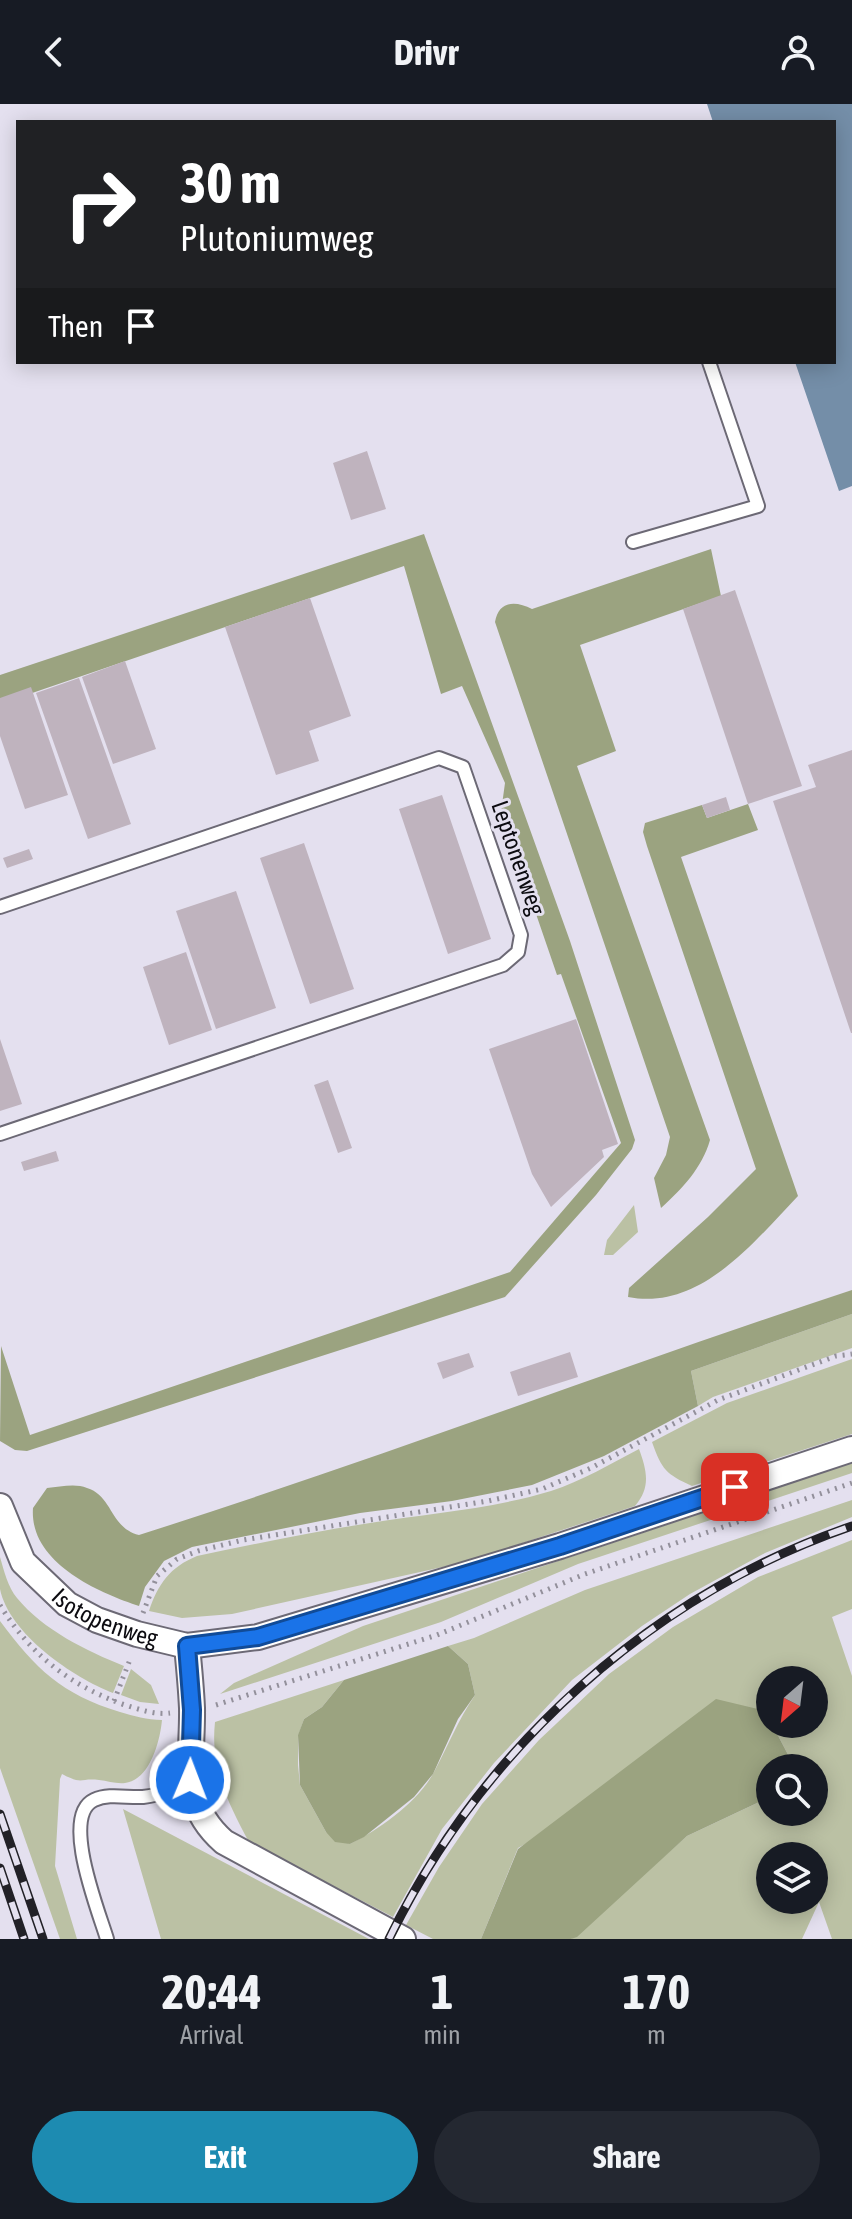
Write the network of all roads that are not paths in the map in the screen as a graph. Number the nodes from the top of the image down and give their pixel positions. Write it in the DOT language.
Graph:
graph roads {
  1 [pos="710,364"];
  2 [pos="633,542"];
  3 [pos="0,907"];
  4 [pos="0,1134"];
  5 [pos="852,1449"];
  6 [pos="0,1506"];
  7 [pos="187,1646"];
  8 [pos="191,1786"];
  9 [pos="107,1939"];
  10 [pos="403,1939"];
  1 -- 2 [label="lane"];
  3 -- 4 [label="lane, Leptonenweg"];
  5 -- 7 [label="street"];
  6 -- 7 [label="street, Isotopenweg"];
  7 -- 8 [label="street, Isotopenweg"];
  8 -- 9 [label="lane"];
  8 -- 10 [label="street, Isotopenweg"];
}
